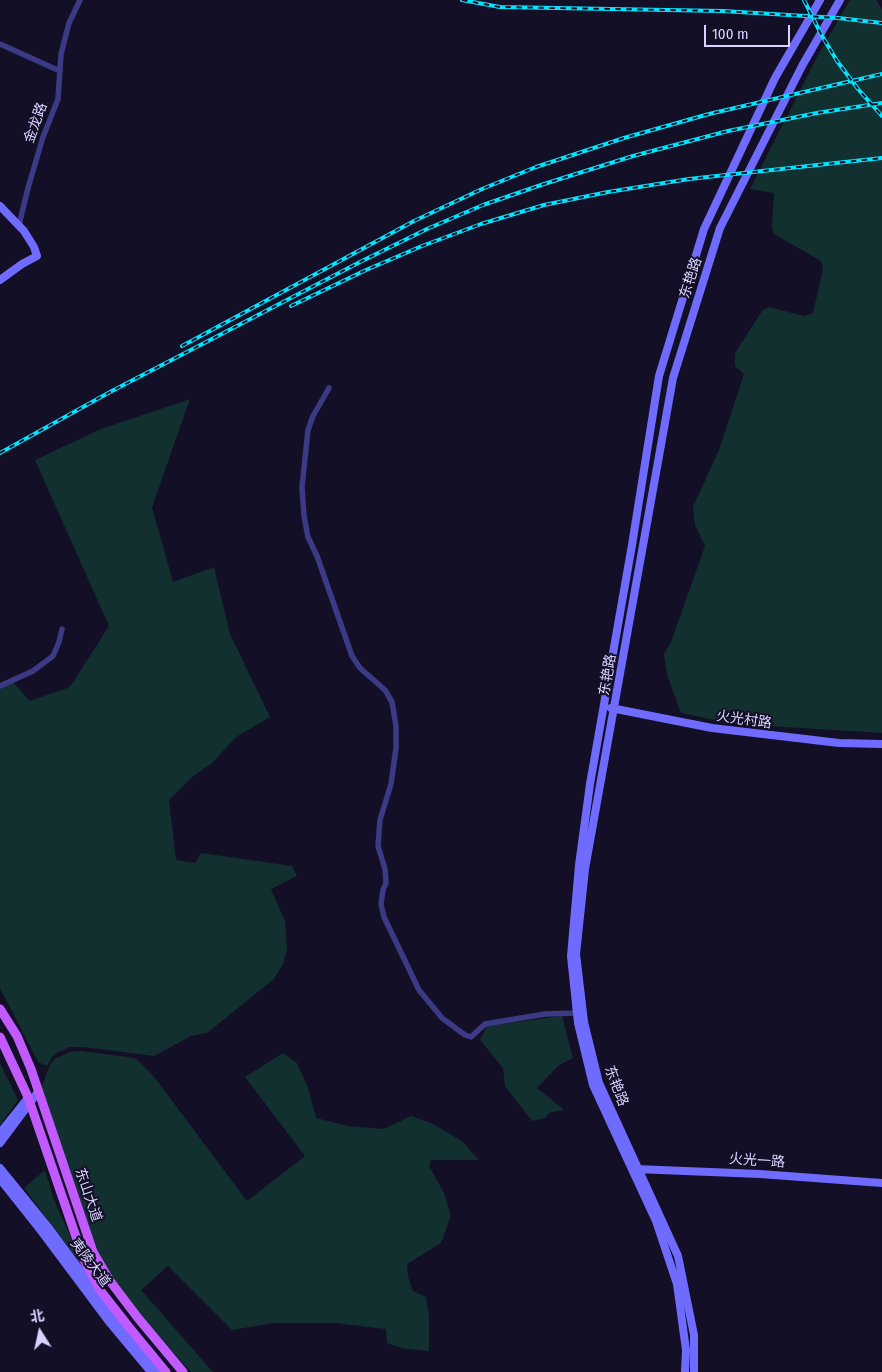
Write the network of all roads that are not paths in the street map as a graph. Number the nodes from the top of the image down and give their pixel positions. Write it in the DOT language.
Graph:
graph roads {
  1 [pos="80,0"];
  2 [pos="820,0"];
  3 [pos="840,0"];
  4 [pos="0,44"];
  5 [pos="60,71"];
  6 [pos="0,206"];
  7 [pos="19,225"];
  8 [pos="0,280"];
  9 [pos="329,388"];
  10 [pos="62,629"];
  11 [pos="0,686"];
  12 [pos="604,706"];
  13 [pos="614,709"];
  14 [pos="882,744"];
  15 [pos="0,1009"];
  16 [pos="577,1013"];
  17 [pos="0,1037"];
  18 [pos="37,1089"];
  19 [pos="29,1100"];
  20 [pos="0,1133"];
  21 [pos="0,1144"];
  22 [pos="0,1168"];
  23 [pos="634,1169"];
  24 [pos="0,1179"];
  25 [pos="882,1183"];
  26 [pos="150,1372"];
  27 [pos="160,1372"];
  28 [pos="166,1372"];
  29 [pos="183,1372"];
  30 [pos="685,1372"];
  31 [pos="694,1372"];
  1 -- 5 [label="street, 金龙路"];
  2 -- 12 [label="main road, 东艳路"];
  3 -- 13 [label="main road, 东艳路"];
  4 -- 5 [label="street"];
  5 -- 7 [label="street, 金龙路"];
  6 -- 7 [label="main road"];
  7 -- 8 [label="main road"];
  9 -- 16 [label="street"];
  10 -- 11 [label="street"];
  12 -- 13 [label="main road, 火光村路"];
  12 -- 16 [label="main road, 东艳路"];
  13 -- 14 [label="main road, 火光村路"];
  13 -- 23 [label="main road, 东艳路"];
  15 -- 18 [label="main road, 东山大道"];
  16 -- 23 [label="main road, 东艳路"];
  17 -- 19 [label="main road, 东山大道"];
  18 -- 19 [label="main road"];
  18 -- 29 [label="main road, 东山大道"];
  19 -- 20 [label="main road"];
  19 -- 21 [label="main road"];
  19 -- 28 [label="main road, 东山大道"];
  22 -- 27 [label="main road, 夷陵大道"];
  23 -- 25 [label="main road, 火光一路"];
  23 -- 30 [label="main road, 东艳路"];
  23 -- 31 [label="main road, 东艳路"];
  24 -- 26 [label="main road, 夷陵大道"];
}
